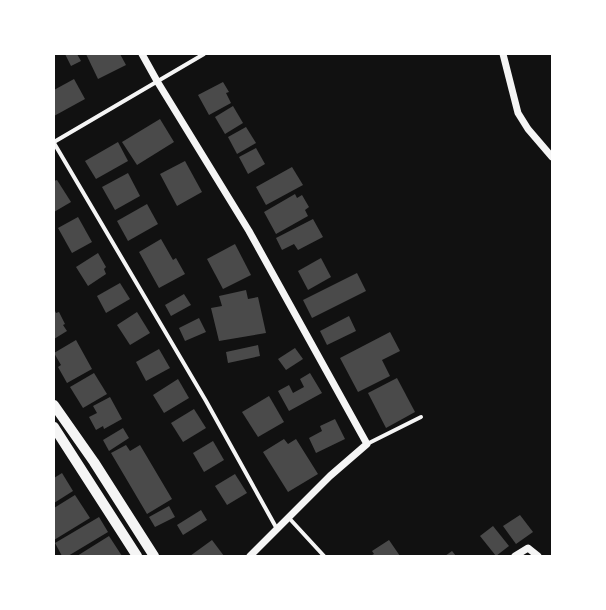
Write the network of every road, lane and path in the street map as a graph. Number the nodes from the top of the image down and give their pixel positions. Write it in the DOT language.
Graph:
graph roads {
  1 [pos="142,54"];
  2 [pos="204,54"];
  3 [pos="503,54"];
  4 [pos="157,81"];
  5 [pos="54,142"];
  6 [pos="552,157"];
  7 [pos="54,405"];
  8 [pos="421,417"];
  9 [pos="54,427"];
  10 [pos="367,444"];
  11 [pos="289,518"];
  12 [pos="278,529"];
  13 [pos="137,556"];
  14 [pos="154,556"];
  15 [pos="250,556"];
  16 [pos="324,556"];
  17 [pos="515,556"];
  18 [pos="538,556"];
  1 -- 4 [label="street"];
  2 -- 4 [label="street"];
  3 -- 6 [label="street"];
  4 -- 5 [label="street"];
  4 -- 10 [label="street"];
  5 -- 12 [label="street"];
  7 -- 14 [label="main road"];
  8 -- 10 [label="street"];
  9 -- 13 [label="main road"];
  10 -- 11 [label="street"];
  11 -- 12 [label="street"];
  11 -- 16 [label="street"];
  12 -- 15 [label="street"];
  17 -- 18 [label="street"];
}
